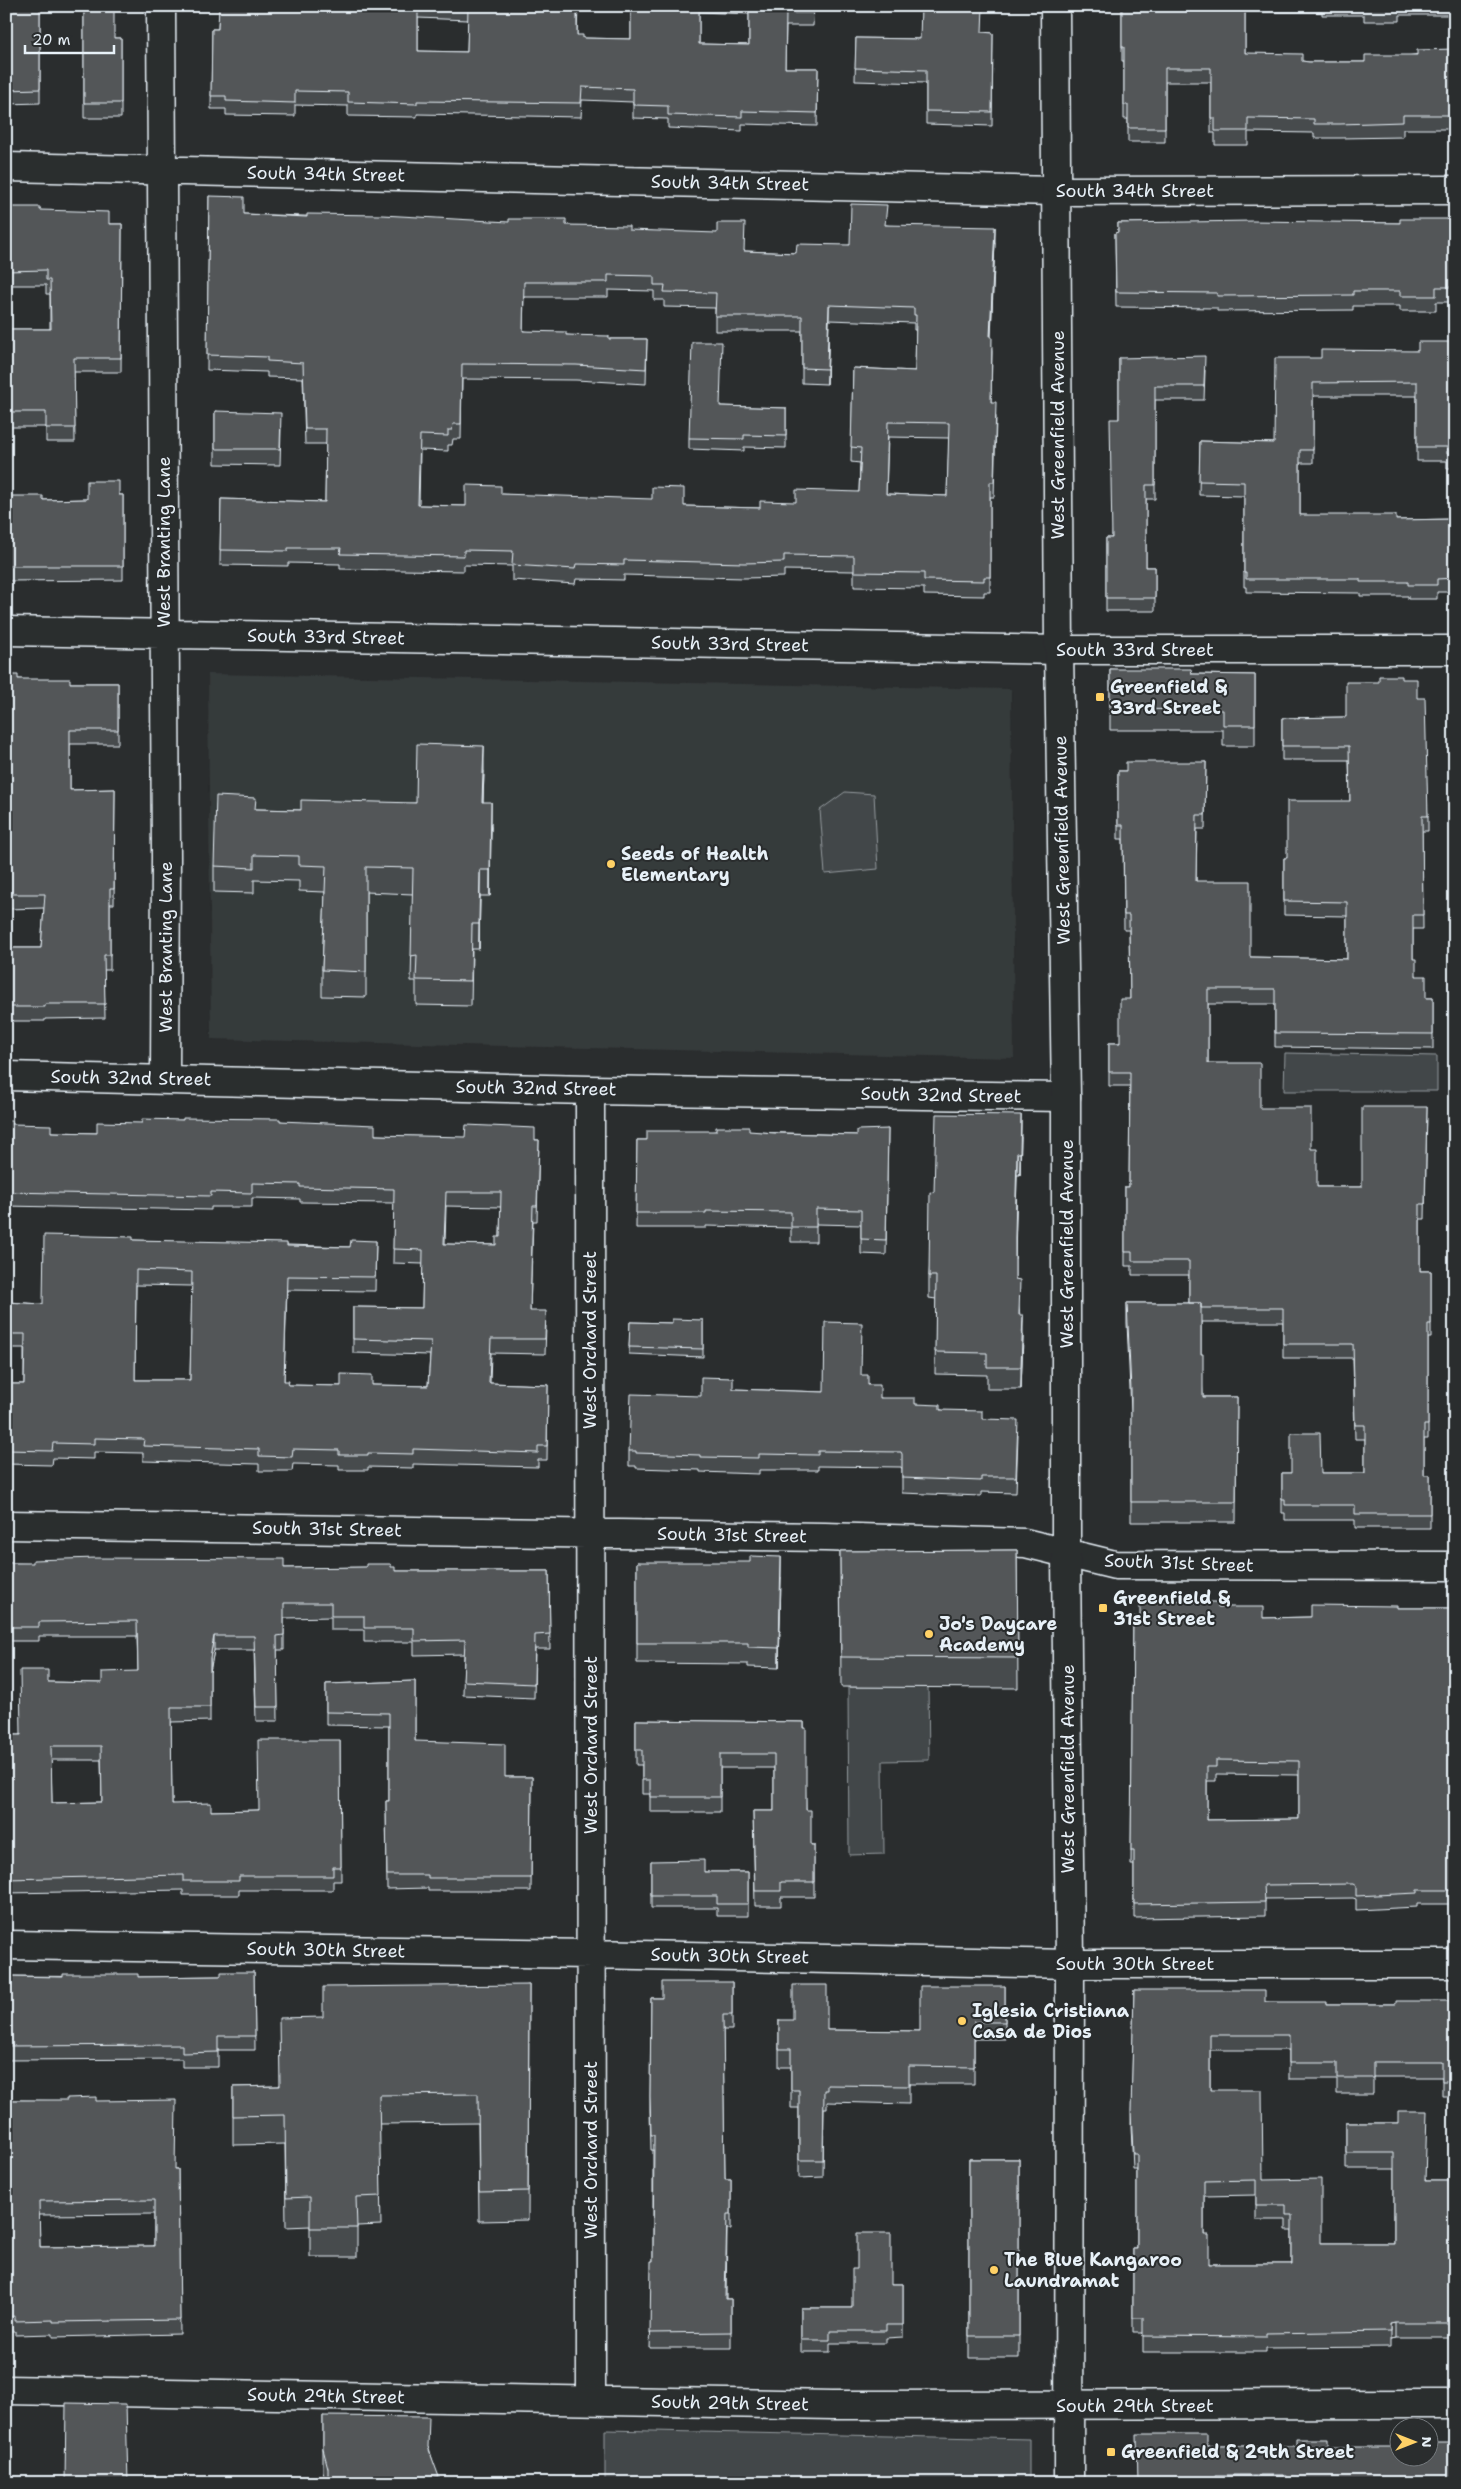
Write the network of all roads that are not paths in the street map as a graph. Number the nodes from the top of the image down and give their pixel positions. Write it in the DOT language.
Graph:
graph roads {
  1 [pos="161,6"];
  2 [pos="1055,6"];
  3 [pos="6,166"];
  4 [pos="163,170"];
  5 [pos="1455,190"];
  6 [pos="1057,191"];
  7 [pos="6,631"];
  8 [pos="164,635"];
  9 [pos="1059,650"];
  10 [pos="1455,650"];
  11 [pos="6,1076"];
  12 [pos="165,1078"];
  13 [pos="590,1090"];
  14 [pos="1066,1097"];
  15 [pos="6,1525"];
  16 [pos="591,1533"];
  17 [pos="1066,1554"];
  18 [pos="1455,1566"];
  19 [pos="6,1945"];
  20 [pos="591,1954"];
  21 [pos="1070,1964"];
  22 [pos="1455,1964"];
  23 [pos="6,2390"];
  24 [pos="591,2400"];
  25 [pos="1455,2404"];
  26 [pos="1068,2406"];
  27 [pos="1069,2483"];
  1 -- 4 [label="street, West Branting Lane"];
  2 -- 6 [label="street, West Greenfield Avenue"];
  3 -- 4 [label="street, South 34th Street"];
  4 -- 6 [label="street, South 34th Street"];
  4 -- 8 [label="street, West Branting Lane"];
  5 -- 6 [label="street, South 34th Street"];
  6 -- 9 [label="street, West Greenfield Avenue"];
  7 -- 8 [label="street, South 33rd Street"];
  8 -- 9 [label="street, South 33rd Street"];
  8 -- 12 [label="street, West Branting Lane"];
  9 -- 10 [label="street, South 33rd Street"];
  9 -- 14 [label="street, West Greenfield Avenue"];
  11 -- 12 [label="street, South 32nd Street"];
  12 -- 13 [label="street, South 32nd Street"];
  13 -- 14 [label="street, South 32nd Street"];
  13 -- 16 [label="street, West Orchard Street"];
  14 -- 17 [label="street, West Greenfield Avenue"];
  15 -- 16 [label="street, South 31st Street"];
  16 -- 17 [label="street, South 31st Street"];
  16 -- 20 [label="street, West Orchard Street"];
  17 -- 18 [label="street, South 31st Street"];
  17 -- 21 [label="street, West Greenfield Avenue"];
  19 -- 20 [label="street, South 30th Street"];
  20 -- 21 [label="street, South 30th Street"];
  20 -- 24 [label="street, West Orchard Street"];
  21 -- 22 [label="street, South 30th Street"];
  21 -- 26 [label="street, West Greenfield Avenue"];
  23 -- 24 [label="street, South 29th Street"];
  24 -- 26 [label="street, South 29th Street"];
  25 -- 26 [label="street, South 29th Street"];
  26 -- 27 [label="street, West Greenfield Avenue"];
}
